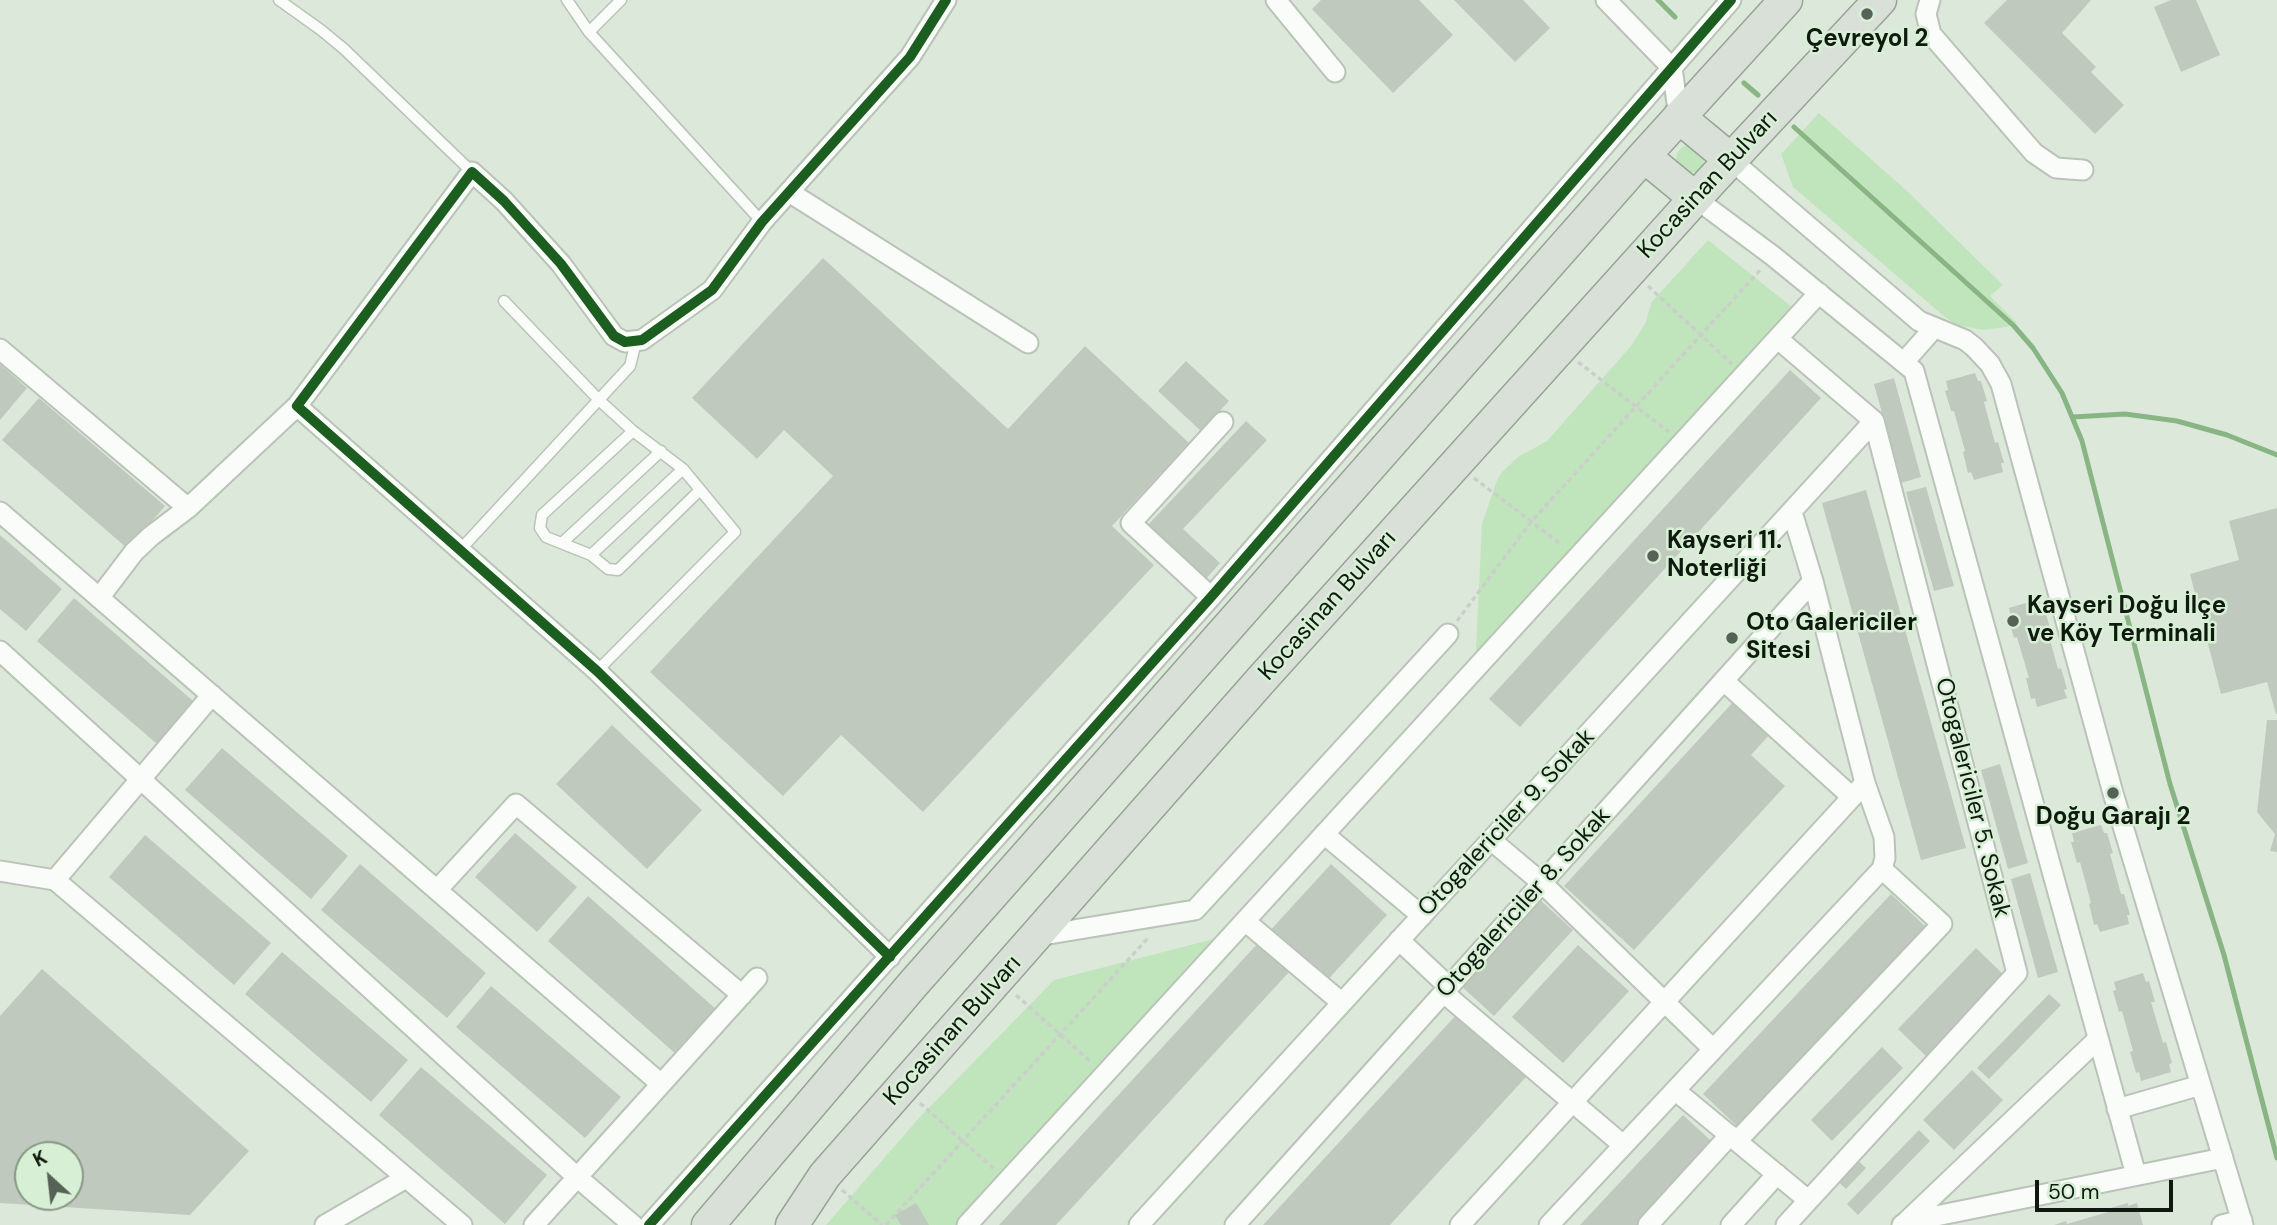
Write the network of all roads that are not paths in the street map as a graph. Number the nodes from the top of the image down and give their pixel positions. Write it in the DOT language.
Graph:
graph roads {
  1 [pos="279,0"];
  2 [pos="567,0"];
  3 [pos="621,0"];
  4 [pos="946,0"];
  5 [pos="1276,0"];
  6 [pos="1606,0"];
  7 [pos="1731,0"];
  8 [pos="1786,0"];
  9 [pos="1880,0"];
  10 [pos="1930,0"];
  11 [pos="589,32"];
  12 [pos="1672,68"];
  13 [pos="1335,72"];
  14 [pos="1679,117"];
  15 [pos="1644,156"];
  16 [pos="1731,160"];
  17 [pos="2083,170"];
  18 [pos="472,172"];
  19 [pos="789,192"];
  20 [pos="1695,198"];
  21 [pos="762,222"];
  22 [pos="1819,293"];
  23 [pos="504,301"];
  24 [pos="1934,328"];
  25 [pos="1778,339"];
  26 [pos="636,342"];
  27 [pos="1028,342"];
  28 [pos="0,349"];
  29 [pos="1904,362"];
  30 [pos="600,401"];
  31 [pos="297,406"];
  32 [pos="1874,421"];
  33 [pos="1223,422"];
  34 [pos="633,431"];
  35 [pos="661,451"];
  36 [pos="682,469"];
  37 [pos="700,490"];
  38 [pos="188,508"];
  39 [pos="0,512"];
  40 [pos="1792,512"];
  41 [pos="562,543"];
  42 [pos="460,550"];
  43 [pos="591,555"];
  44 [pos="1813,581"];
  45 [pos="1211,597"];
  46 [pos="99,598"];
  47 [pos="1448,634"];
  48 [pos="0,651"];
  49 [pos="597,671"];
  50 [pos="1724,681"];
  51 [pos="212,695"];
  52 [pos="141,779"];
  53 [pos="1858,790"];
  54 [pos="1324,834"];
  55 [pos="1491,841"];
  56 [pos="1882,869"];
  57 [pos="0,871"];
  58 [pos="55,880"];
  59 [pos="1542,883"];
  60 [pos="437,890"];
  61 [pos="1422,916"];
  62 [pos="1245,921"];
  63 [pos="1037,936"];
  64 [pos="1399,940"];
  65 [pos="890,957"];
  66 [pos="757,978"];
  67 [pos="1446,990"];
  68 [pos="742,995"];
  69 [pos="1342,1003"];
  70 [pos="1664,1003"];
  71 [pos="2098,1038"];
  72 [pos="1713,1049"];
  73 [pos="661,1084"];
  74 [pos="2201,1084"];
  75 [pos="1676,1091"];
  76 [pos="1573,1102"];
  77 [pos="2118,1109"];
  78 [pos="1734,1138"];
  79 [pos="1623,1145"];
  80 [pos="2223,1158"];
  81 [pos="1777,1174"];
  82 [pos="2136,1175"];
  83 [pos="577,1177"];
  84 [pos="407,1178"];
  85 [pos="1808,1200"];
  86 [pos="2243,1222"];
  87 [pos="1904,1224"];
  88 [pos="325,1225"];
  89 [pos="462,1225"];
  90 [pos="534,1225"];
  91 [pos="634,1225"];
  92 [pos="649,1225"];
  93 [pos="708,1225"];
  94 [pos="792,1225"];
  95 [pos="967,1225"];
  96 [pos="1139,1225"];
  97 [pos="1235,1225"];
  98 [pos="1460,1225"];
  99 [pos="1549,1225"];
  100 [pos="1648,1225"];
  101 [pos="1731,1225"];
  102 [pos="1786,1225"];
  103 [pos="2222,1225"];
  1 -- 18 [label="lane"];
  2 -- 11 [label="lane"];
  3 -- 11 [label="lane"];
  4 -- 19 [label="street"];
  5 -- 13 [label="street"];
  6 -- 12 [label="street"];
  7 -- 12 [label="street"];
  8 -- 14 [label="highway"];
  9 -- 16 [label="highway, Kocasinan Bulvarı"];
  10 -- 17 [label="street"];
  11 -- 21 [label="lane"];
  12 -- 14 [label="street"];
  12 -- 45 [label="street"];
  14 -- 15 [label="highway"];
  14 -- 16 [label="highway"];
  15 -- 20 [label="highway"];
  15 -- 93 [label="highway"];
  16 -- 20 [label="highway, Kocasinan Bulvarı"];
  16 -- 24 [label="street"];
  18 -- 26 [label="street"];
  18 -- 31 [label="street"];
  19 -- 21 [label="street"];
  19 -- 27 [label="street"];
  20 -- 22 [label="street"];
  20 -- 63 [label="highway, Kocasinan Bulvarı"];
  21 -- 26 [label="street"];
  22 -- 25 [label="street"];
  22 -- 29 [label="street"];
  23 -- 30 [label="lane"];
  24 -- 29 [label="street"];
  24 -- 74 [label="street"];
  25 -- 32 [label="street"];
  25 -- 54 [label="street"];
  26 -- 30 [label="lane"];
  28 -- 38 [label="street"];
  29 -- 71 [label="street"];
  30 -- 34 [label="lane"];
  30 -- 42 [label="lane"];
  31 -- 38 [label="street"];
  31 -- 42 [label="street"];
  32 -- 40 [label="street, Otogalericiler 9. Sokak"];
  32 -- 85 [label="street, Otogalericiler 5. Sokak"];
  33 -- 45 [label="street"];
  34 -- 35 [label="lane"];
  34 -- 41 [label="lane"];
  35 -- 36 [label="lane"];
  35 -- 41 [label="lane"];
  36 -- 37 [label="lane"];
  36 -- 43 [label="lane"];
  37 -- 43 [label="lane"];
  37 -- 49 [label="lane"];
  38 -- 46 [label="street"];
  39 -- 46 [label="street"];
  40 -- 44 [label="street"];
  40 -- 55 [label="street, Otogalericiler 9. Sokak"];
  41 -- 43 [label="lane"];
  42 -- 49 [label="street"];
  44 -- 50 [label="street, Otogalericiler 8. Sokak"];
  44 -- 53 [label="street"];
  45 -- 65 [label="street"];
  46 -- 51 [label="street"];
  47 -- 63 [label="street"];
  48 -- 52 [label="street"];
  49 -- 65 [label="street"];
  50 -- 53 [label="street"];
  50 -- 59 [label="street, Otogalericiler 8. Sokak"];
  51 -- 52 [label="street"];
  51 -- 60 [label="street"];
  52 -- 58 [label="street"];
  52 -- 83 [label="street"];
  53 -- 56 [label="street"];
  53 -- 70 [label="street"];
  54 -- 61 [label="street"];
  54 -- 62 [label="street"];
  55 -- 59 [label="street"];
  55 -- 61 [label="street, Otogalericiler 9. Sokak"];
  56 -- 72 [label="street"];
  56 -- 78 [label="street"];
  57 -- 58 [label="street"];
  58 -- 84 [label="street"];
  59 -- 67 [label="street, Otogalericiler 8. Sokak"];
  59 -- 70 [label="street"];
  60 -- 68 [label="street"];
  60 -- 73 [label="street"];
  61 -- 64 [label="street, Otogalericiler 9. Sokak"];
  62 -- 69 [label="street"];
  62 -- 95 [label="street"];
  63 -- 94 [label="highway, Kocasinan Bulvarı"];
  64 -- 67 [label="street"];
  64 -- 69 [label="street, Otogalericiler 9. Sokak"];
  65 -- 92 [label="street"];
  66 -- 68 [label="street"];
  67 -- 76 [label="street"];
  67 -- 97 [label="street, Otogalericiler 8. Sokak"];
  68 -- 73 [label="street"];
  69 -- 96 [label="street, Otogalericiler 9. Sokak"];
  70 -- 72 [label="street"];
  70 -- 76 [label="street"];
  71 -- 77 [label="street"];
  71 -- 87 [label="street"];
  72 -- 75 [label="street"];
  73 -- 83 [label="street"];
  74 -- 77 [label="street"];
  74 -- 80 [label="street"];
  75 -- 78 [label="street"];
  75 -- 79 [label="street"];
  76 -- 79 [label="street"];
  76 -- 98 [label="street"];
  77 -- 82 [label="street"];
  78 -- 81 [label="street"];
  78 -- 100 [label="street"];
  79 -- 99 [label="street"];
  80 -- 82 [label="street"];
  80 -- 86 [label="street"];
  81 -- 85 [label="street"];
  81 -- 101 [label="street"];
  82 -- 87 [label="street"];
  83 -- 90 [label="street"];
  83 -- 91 [label="street"];
  84 -- 88 [label="street"];
  84 -- 89 [label="street"];
  85 -- 102 [label="street"];
  86 -- 103 [label="street"];
}
